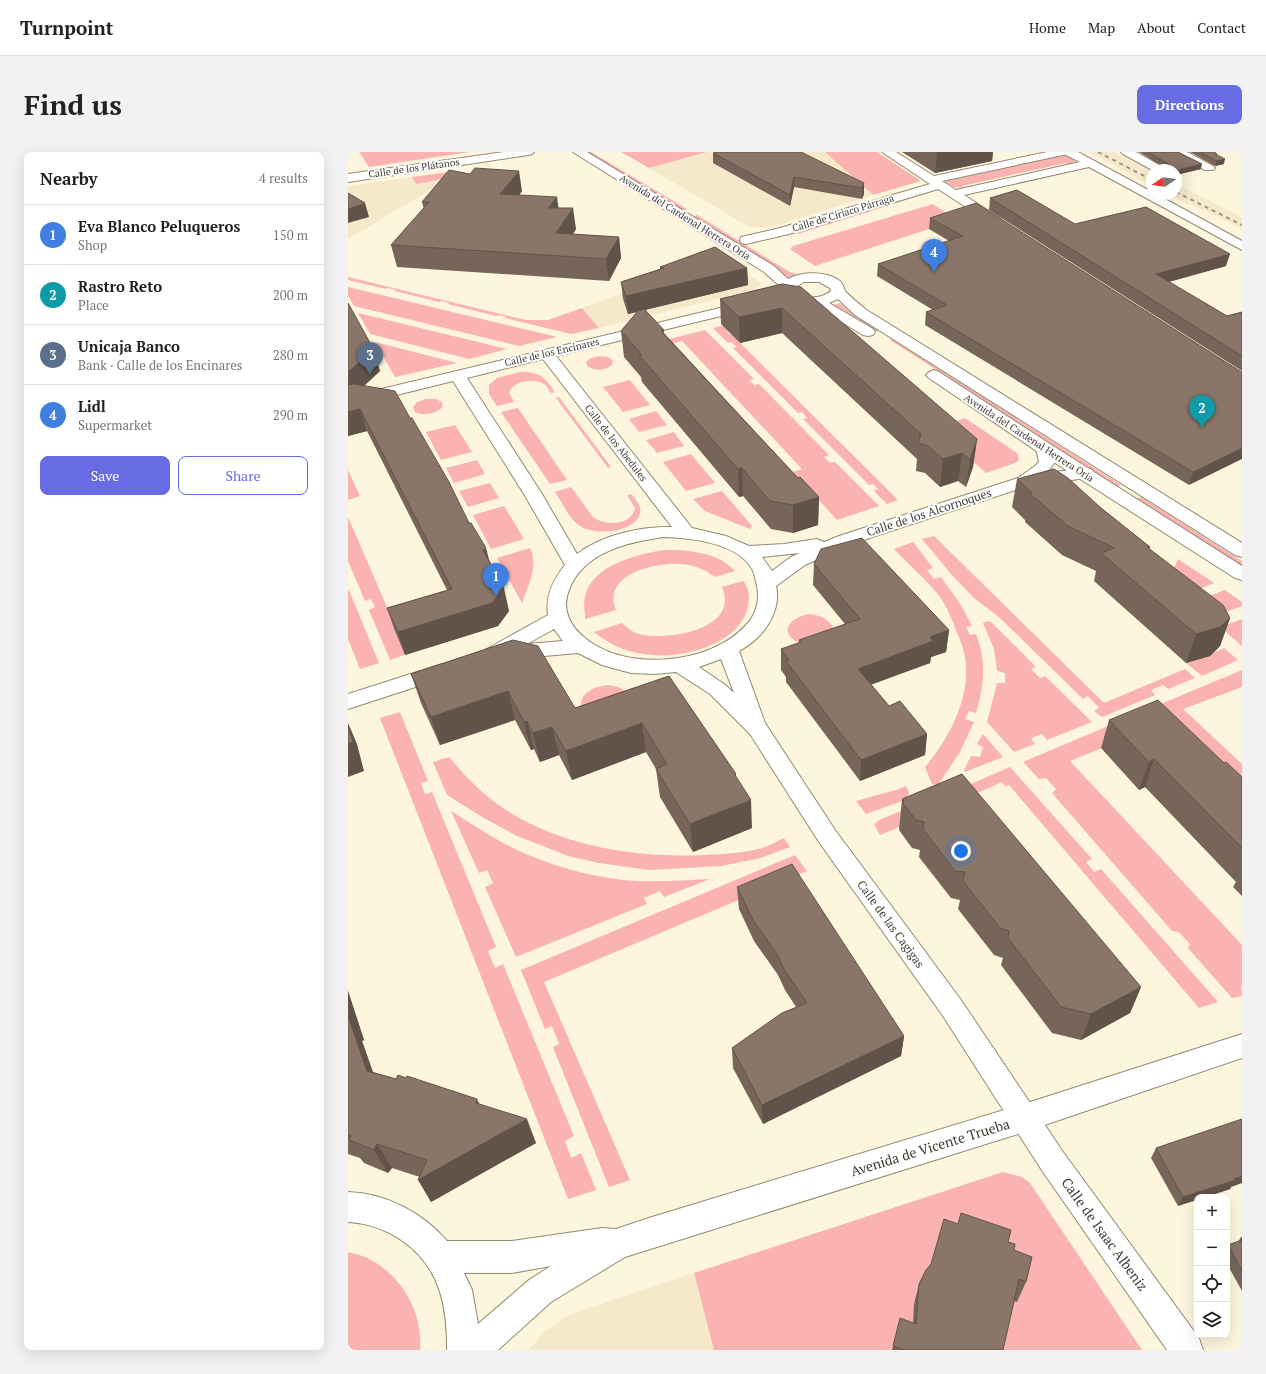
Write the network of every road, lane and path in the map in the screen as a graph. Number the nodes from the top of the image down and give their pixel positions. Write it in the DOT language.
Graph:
graph roads {
  1 [pos="528,152"];
  2 [pos="579,152"];
  3 [pos="888,152"];
  4 [pos="1062,152"];
  5 [pos="1070,152"];
  6 [pos="1127,152"];
  7 [pos="1178,152"];
  8 [pos="1090,163"];
  9 [pos="1150,164"];
  10 [pos="1209,168"];
  11 [pos="348,178"];
  12 [pos="944,187"];
  13 [pos="727,228"];
  14 [pos="1008,229"];
  15 [pos="746,240"];
  16 [pos="1242,246"];
  17 [pos="772,253"];
  18 [pos="789,266"];
  19 [pos="810,278"];
  20 [pos="838,292"];
  21 [pos="773,296"];
  22 [pos="799,299"];
  23 [pos="817,301"];
  24 [pos="547,354"];
  25 [pos="457,375"];
  26 [pos="348,402"];
  27 [pos="1044,448"];
  28 [pos="1085,473"];
  29 [pos="1022,482"];
  30 [pos="685,532"];
  31 [pos="837,543"];
  32 [pos="1242,551"];
  33 [pos="745,552"];
  34 [pos="575,566"];
  35 [pos="1242,574"];
  36 [pos="767,583"];
  37 [pos="558,618"];
  38 [pos="580,646"];
  39 [pos="728,650"];
  40 [pos="477,659"];
  41 [pos="681,665"];
  42 [pos="348,702"];
  43 [pos="758,729"];
  44 [pos="1242,1046"];
  45 [pos="1024,1118"];
  46 [pos="348,1207"];
  47 [pos="617,1244"];
  48 [pos="440,1257"];
  49 [pos="463,1350"];
  50 [pos="473,1350"];
  51 [pos="1187,1350"];
  1 -- 11 [label="street, Calle de los Plátanos"];
  2 -- 21 [label="street, Avenida del Cardenal Herrera Oria"];
  3 -- 12 [label="street"];
  4 -- 12 [label="street, Calle de Ciriaco Párraga"];
  5 -- 8 [label="street"];
  6 -- 9 [label="street"];
  7 -- 10 [label="street"];
  8 -- 12 [label="street, Calle de Ciriaco Párraga"];
  8 -- 16 [label="street"];
  12 -- 14 [label="street"];
  12 -- 15 [label="street, Calle de Ciriaco Párraga"];
  12 -- 17 [label="street, Calle de Ciriaco Párraga"];
  13 -- 15 [label="street, Avenida del Cardenal Herrera Oria"];
  15 -- 17 [label="street, Avenida del Cardenal Herrera Oria"];
  18 -- 19 [label="street, Avenida del Cardenal Herrera Oria"];
  19 -- 20 [label="street, Avenida del Cardenal Herrera Oria"];
  19 -- 21 [label="street, Avenida del Cardenal Herrera Oria"];
  20 -- 23 [label="street, Avenida del Cardenal Herrera Oria"];
  20 -- 32 [label="street, Avenida del Cardenal Herrera Oria"];
  21 -- 22 [label="street, Calle de los Encinares"];
  21 -- 24 [label="street, Calle de los Encinares"];
  22 -- 23 [label="street, Avenida del Cardenal Herrera Oria"];
  23 -- 27 [label="street, Avenida del Cardenal Herrera Oria"];
  24 -- 25 [label="street, Calle de los Encinares"];
  24 -- 30 [label="street, Calle de los Abedules"];
  25 -- 26 [label="street, Calle de los Encinares"];
  25 -- 34 [label="street"];
  27 -- 28 [label="street, Avenida del Cardenal Herrera Oria"];
  27 -- 29 [label="street, Calle de los Alcornoques"];
  28 -- 29 [label="street, Calle de los Alcornoques"];
  28 -- 35 [label="street, Avenida del Cardenal Herrera Oria"];
  29 -- 31 [label="street, Calle de los Alcornoques"];
  30 -- 33 [label="street"];
  30 -- 34 [label="street"];
  31 -- 33 [label="street, Calle de los Alcornoques"];
  31 -- 36 [label="street, Calle de los Alcornoques"];
  33 -- 36 [label="street"];
  34 -- 37 [label="street"];
  36 -- 39 [label="street"];
  37 -- 38 [label="street"];
  37 -- 40 [label="street"];
  38 -- 40 [label="street"];
  38 -- 41 [label="street"];
  39 -- 41 [label="street"];
  39 -- 43 [label="street, Calle de las Cagigas"];
  40 -- 42 [label="street"];
  41 -- 43 [label="street, Calle de las Cagigas"];
  43 -- 45 [label="street, Calle de las Cagigas"];
  44 -- 45 [label="street, Avenida de Vicente Trueba"];
  45 -- 47 [label="street, Avenida de Vicente Trueba"];
  45 -- 51 [label="street, Calle de Isaac Albeniz"];
  46 -- 48 [label="street"];
  47 -- 48 [label="street, Avenida de Vicente Trueba"];
  47 -- 50 [label="street, Avenida de Vicente Trueba"];
  48 -- 49 [label="street"];
}
